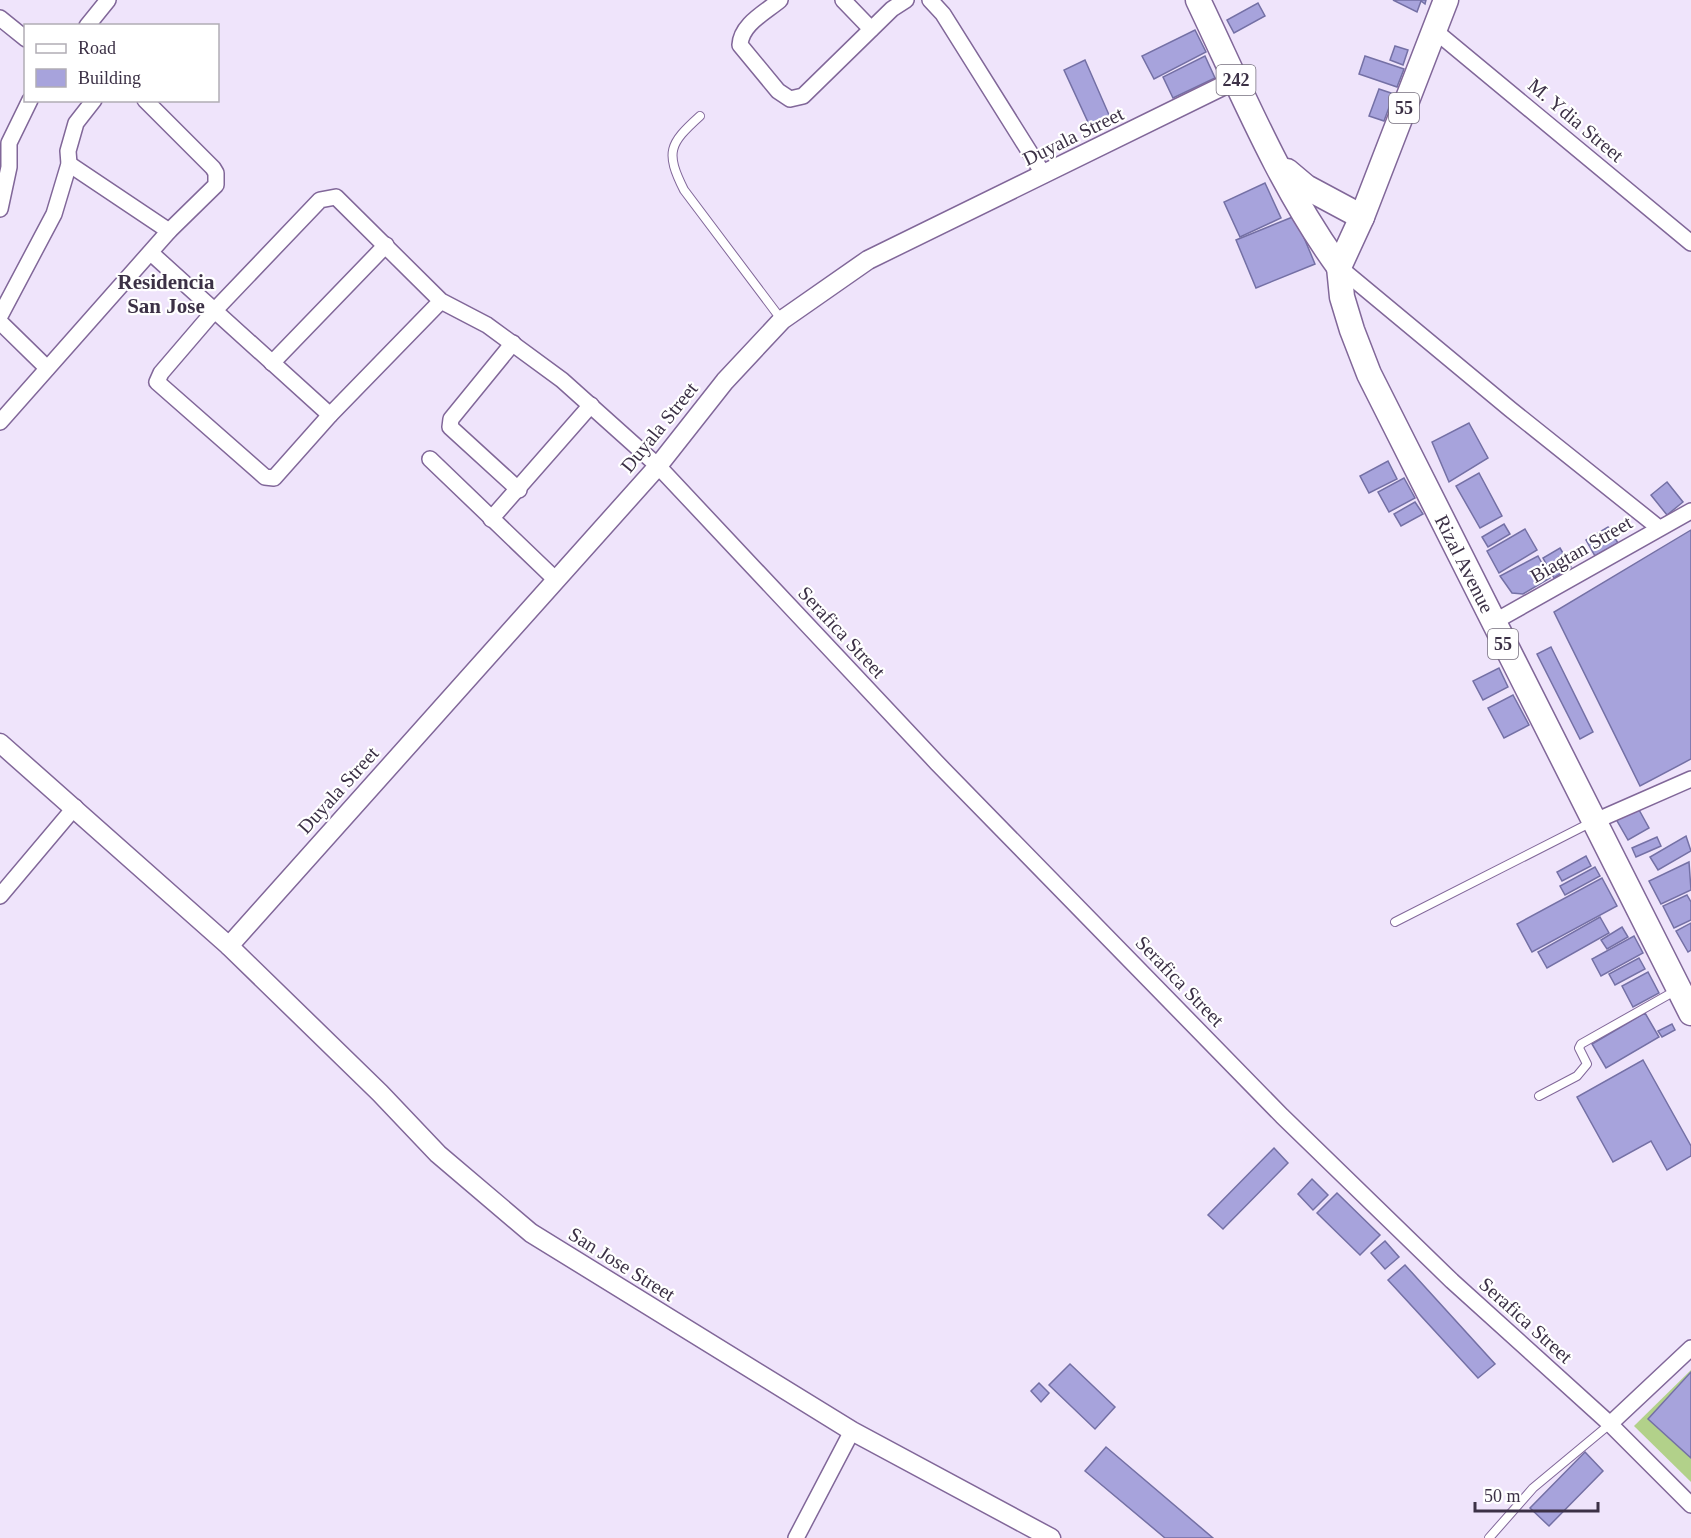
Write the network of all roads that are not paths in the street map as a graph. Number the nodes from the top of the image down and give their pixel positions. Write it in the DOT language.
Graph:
graph roads {
  1 [pos="108,0"];
  2 [pos="780,0"];
  3 [pos="843,0"];
  4 [pos="906,0"];
  5 [pos="930,0"];
  6 [pos="1198,0"];
  7 [pos="1446,0"];
  8 [pos="0,18"];
  9 [pos="89,24"];
  10 [pos="871,29"];
  11 [pos="1434,30"];
  12 [pos="24,37"];
  13 [pos="1236,80"];
  14 [pos="29,102"];
  15 [pos="92,102"];
  16 [pos="147,102"];
  17 [pos="700,116"];
  18 [pos="1274,160"];
  19 [pos="5,163"];
  20 [pos="69,164"];
  21 [pos="1044,175"];
  22 [pos="0,209"];
  23 [pos="1362,217"];
  24 [pos="169,231"];
  25 [pos="1691,243"];
  26 [pos="386,245"];
  27 [pos="151,253"];
  28 [pos="1339,267"];
  29 [pos="441,301"];
  30 [pos="214,310"];
  31 [pos="0,316"];
  32 [pos="782,320"];
  33 [pos="0,322"];
  34 [pos="513,343"];
  35 [pos="272,363"];
  36 [pos="46,368"];
  37 [pos="591,405"];
  38 [pos="330,416"];
  39 [pos="0,422"];
  40 [pos="430,459"];
  41 [pos="658,466"];
  42 [pos="519,490"];
  43 [pos="1691,511"];
  44 [pos="491,519"];
  45 [pos="1659,528"];
  46 [pos="556,580"];
  47 [pos="1492,623"];
  48 [pos="0,744"];
  49 [pos="1691,779"];
  50 [pos="75,807"];
  51 [pos="1593,822"];
  52 [pos="0,896"];
  53 [pos="1395,922"];
  54 [pos="229,946"];
  55 [pos="1679,988"];
  56 [pos="1691,1013"];
  57 [pos="1539,1096"];
  58 [pos="1691,1348"];
  59 [pos="1610,1424"];
  60 [pos="852,1431"];
  61 [pos="1691,1505"];
  62 [pos="795,1538"];
  63 [pos="1051,1538"];
  64 [pos="1489,1538"];
  1 -- 9 [label="street"];
  2 -- 10 [label="street"];
  3 -- 10 [label="street"];
  4 -- 10 [label="street"];
  5 -- 21 [label="street"];
  6 -- 13 [label="main road, 242"];
  7 -- 11 [label="main road, 55"];
  8 -- 12 [label="street"];
  11 -- 23 [label="main road, 55"];
  11 -- 25 [label="street, M. Ydia Street"];
  13 -- 18 [label="main road, 242"];
  13 -- 21 [label="street, Duyala Street"];
  14 -- 19 [label="street"];
  15 -- 20 [label="street"];
  16 -- 24 [label="street"];
  17 -- 32 [label="lane"];
  18 -- 23 [label="main road, 242"];
  18 -- 28 [label="main road, 242"];
  19 -- 22 [label="street"];
  20 -- 24 [label="street"];
  20 -- 31 [label="street"];
  21 -- 32 [label="street, Duyala Street"];
  23 -- 28 [label="main road, 55"];
  24 -- 27 [label="street"];
  26 -- 29 [label="street, Serafica Street"];
  26 -- 30 [label="street, Serafica Street"];
  26 -- 35 [label="street"];
  27 -- 30 [label="street"];
  27 -- 36 [label="street"];
  28 -- 45 [label="street"];
  28 -- 47 [label="main road, Rizal Avenue / 55"];
  29 -- 34 [label="street, Serafica Street"];
  29 -- 38 [label="street"];
  30 -- 35 [label="street"];
  30 -- 38 [label="street, Serafica Street"];
  32 -- 41 [label="street, Duyala Street"];
  33 -- 36 [label="street"];
  34 -- 37 [label="street, Serafica Street"];
  34 -- 42 [label="street"];
  35 -- 38 [label="street"];
  36 -- 39 [label="street"];
  37 -- 41 [label="street, Serafica Street"];
  37 -- 42 [label="street"];
  40 -- 44 [label="street"];
  41 -- 46 [label="street, Duyala Street"];
  41 -- 59 [label="street, Serafica Street"];
  42 -- 44 [label="street"];
  43 -- 45 [label="street, Biagtan Street"];
  44 -- 46 [label="street"];
  45 -- 47 [label="street, Biagtan Street"];
  46 -- 54 [label="street, Duyala Street"];
  47 -- 51 [label="main road, Rizal Avenue / 55"];
  48 -- 50 [label="street, San Jose Street"];
  49 -- 51 [label="street"];
  50 -- 52 [label="street"];
  50 -- 54 [label="street, San Jose Street"];
  51 -- 53 [label="lane"];
  51 -- 55 [label="main road, Rizal Avenue / 55"];
  54 -- 60 [label="street, San Jose Street"];
  55 -- 56 [label="main road, Rizal Avenue / 55"];
  55 -- 57 [label="lane"];
  58 -- 59 [label="street"];
  59 -- 61 [label="street, Serafica Street"];
  59 -- 64 [label="lane"];
  60 -- 62 [label="street"];
  60 -- 63 [label="street, San Jose Street"];
}
